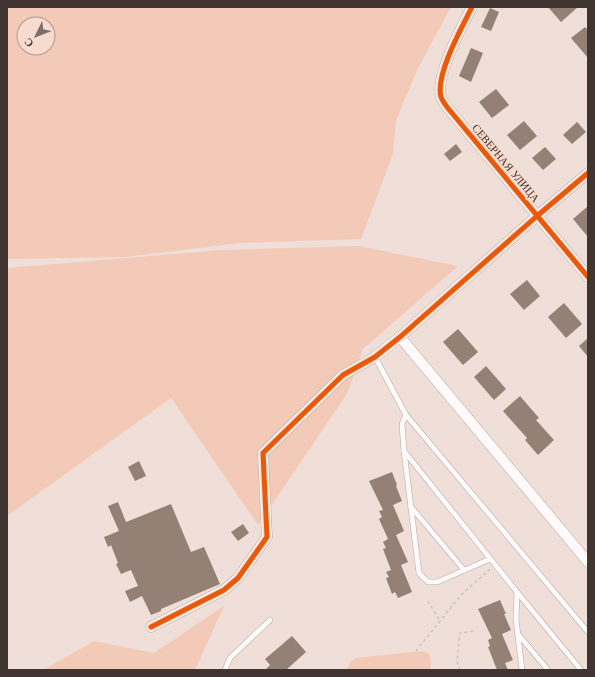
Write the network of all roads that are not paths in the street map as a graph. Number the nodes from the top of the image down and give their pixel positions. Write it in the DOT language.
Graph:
graph roads {
  1 [pos="472,7"];
  2 [pos="588,173"];
  3 [pos="537,216"];
  4 [pos="588,277"];
  5 [pos="400,337"];
  6 [pos="375,357"];
  7 [pos="406,415"];
  8 [pos="404,451"];
  9 [pos="411,507"];
  10 [pos="490,559"];
  11 [pos="588,562"];
  12 [pos="464,570"];
  13 [pos="517,592"];
  14 [pos="270,620"];
  15 [pos="151,627"];
  16 [pos="588,632"];
  17 [pos="518,634"];
  18 [pos="225,670"];
  19 [pos="522,670"];
  20 [pos="548,670"];
  21 [pos="581,670"];
  1 -- 3 [label="street, СЕВЕРНАЯ УЛИЦА"];
  2 -- 3 [label="street"];
  3 -- 4 [label="street, СЕВЕРНАЯ УЛИЦА"];
  3 -- 5 [label="street"];
  5 -- 6 [label="street"];
  5 -- 11 [label="street"];
  6 -- 7 [label="lane"];
  6 -- 15 [label="street"];
  7 -- 8 [label="lane"];
  7 -- 16 [label="lane"];
  8 -- 9 [label="lane"];
  8 -- 10 [label="lane"];
  9 -- 12 [label="lane"];
  9 -- 12 [label="lane"];
  10 -- 12 [label="lane"];
  10 -- 13 [label="lane"];
  13 -- 17 [label="lane"];
  13 -- 21 [label="lane"];
  14 -- 18 [label="lane"];
  17 -- 19 [label="lane"];
  17 -- 20 [label="lane"];
}
